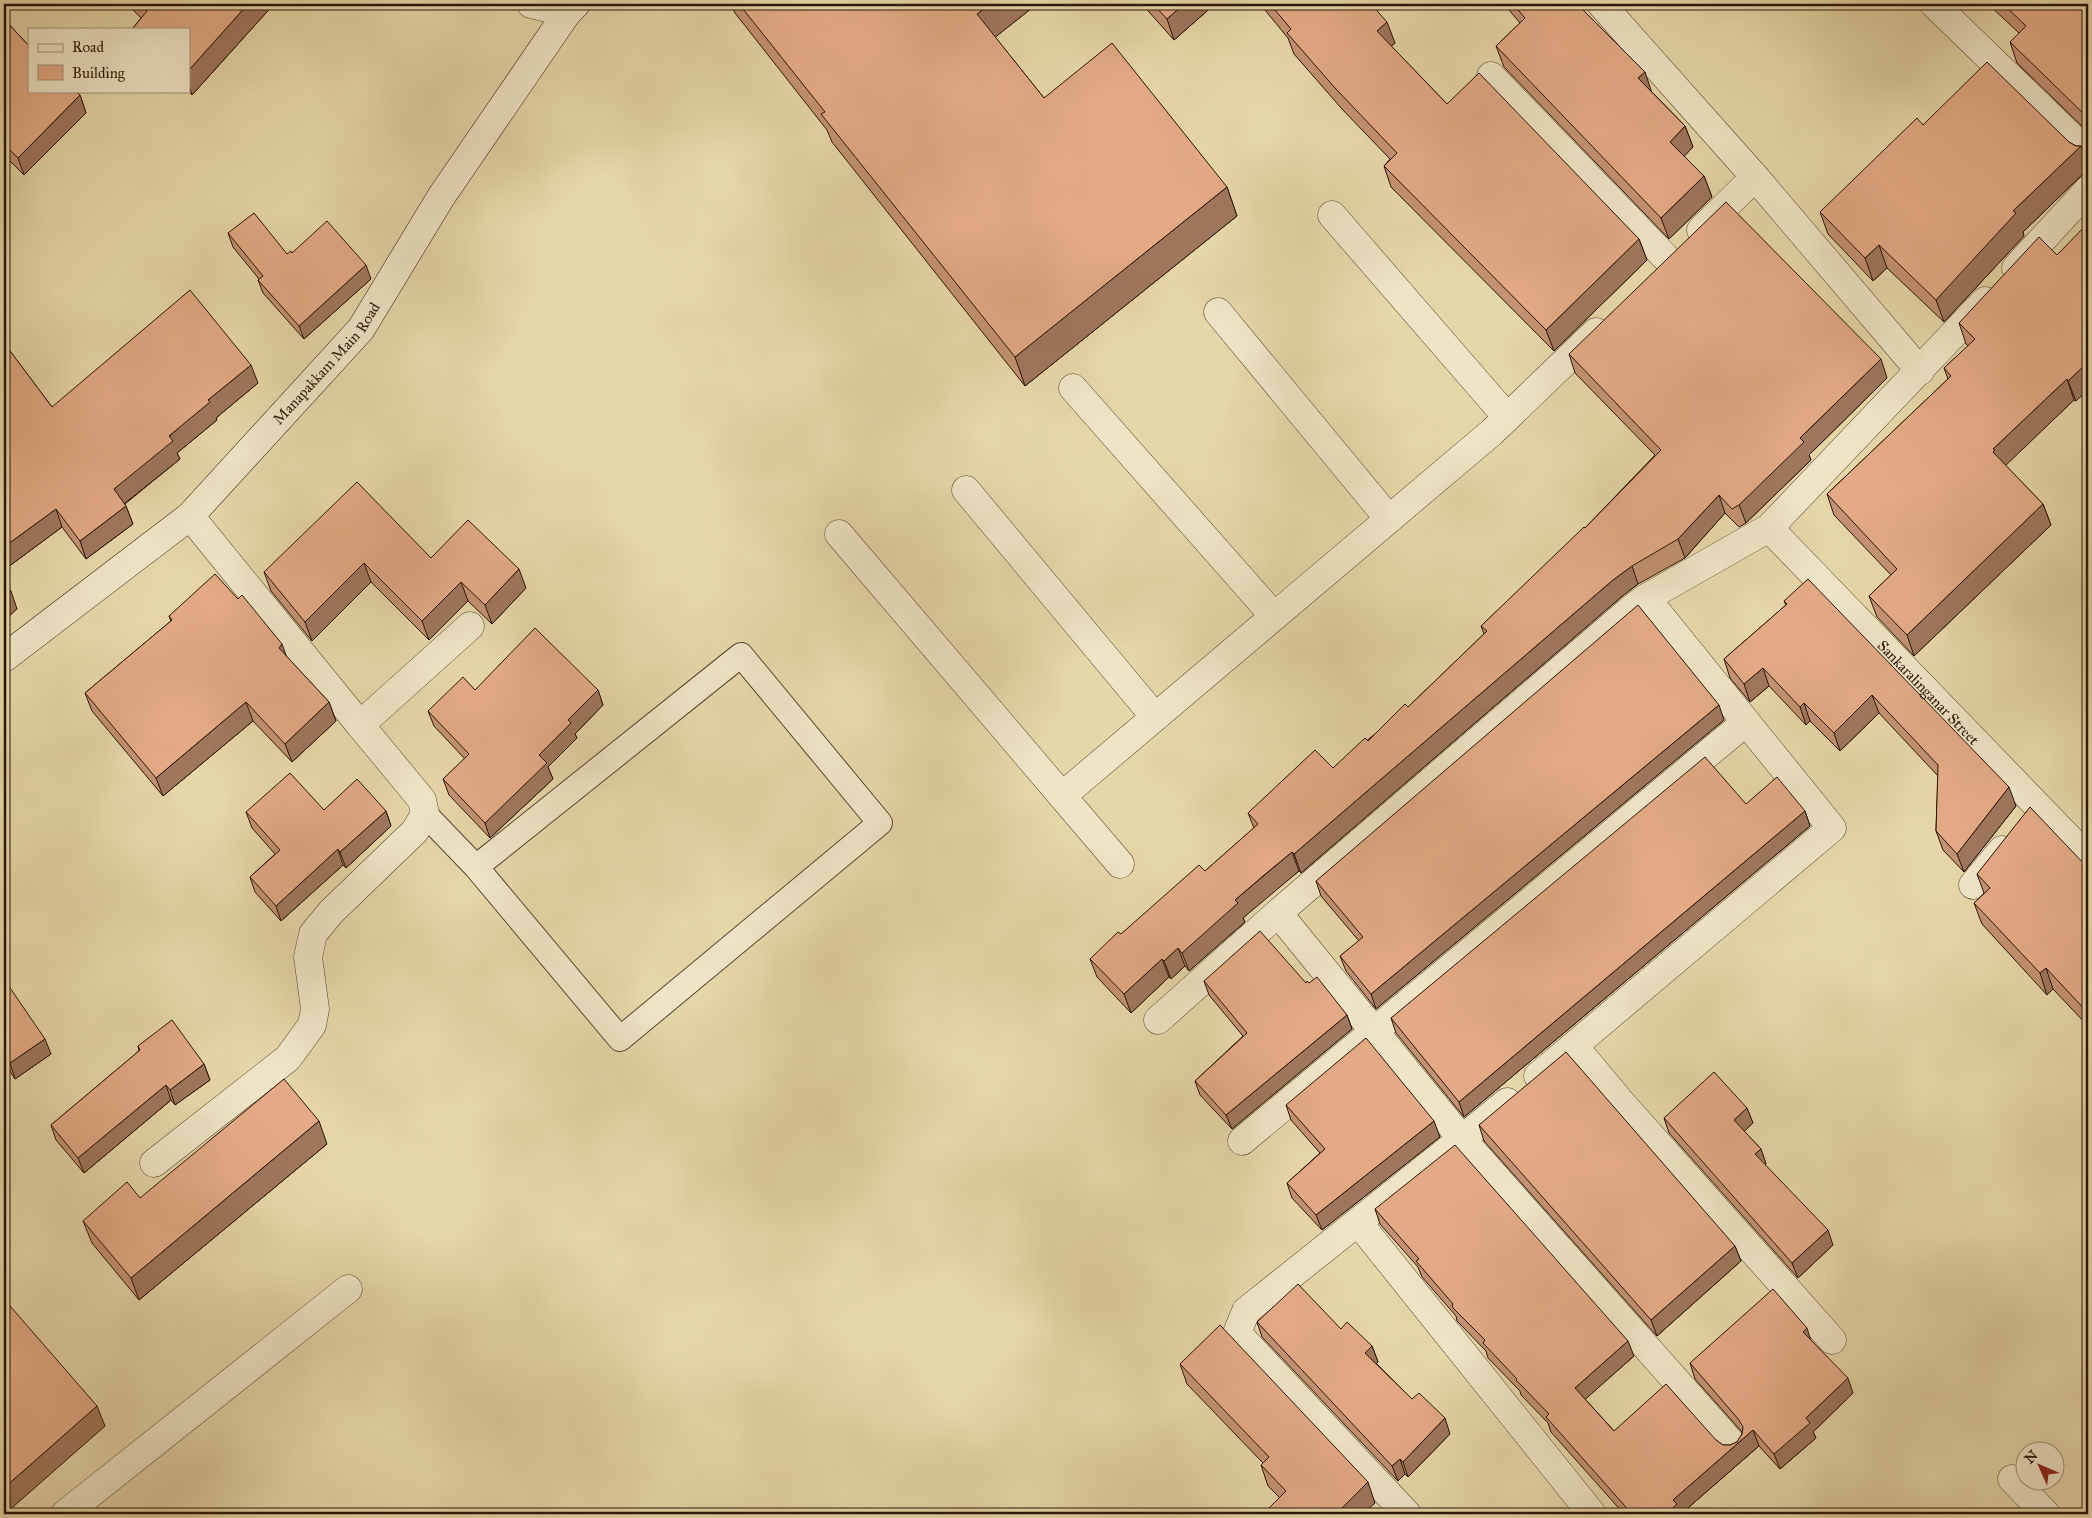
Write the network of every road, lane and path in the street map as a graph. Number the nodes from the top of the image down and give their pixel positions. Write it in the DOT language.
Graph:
graph roads {
  1 [pos="531,4"];
  2 [pos="1601,4"];
  3 [pos="1934,4"];
  4 [pos="571,8"];
  5 [pos="1491,76"];
  6 [pos="2088,153"];
  7 [pos="1755,177"];
  8 [pos="2088,190"];
  9 [pos="1332,215"];
  10 [pos="1669,261"];
  11 [pos="1648,282"];
  12 [pos="1218,312"];
  13 [pos="1613,315"];
  14 [pos="1920,371"];
  15 [pos="1073,388"];
  16 [pos="1507,417"];
  17 [pos="966,490"];
  18 [pos="190,516"];
  19 [pos="1390,519"];
  20 [pos="1769,528"];
  21 [pos="839,534"];
  22 [pos="1646,598"];
  23 [pos="1274,616"];
  24 [pos="470,626"];
  25 [pos="4,658"];
  26 [pos="1155,717"];
  27 [pos="1746,722"];
  28 [pos="360,726"];
  29 [pos="1062,796"];
  30 [pos="2036,805"];
  31 [pos="425,814"];
  32 [pos="2088,858"];
  33 [pos="1120,864"];
  34 [pos="476,868"];
  35 [pos="1974,885"];
  36 [pos="1278,914"];
  37 [pos="1158,1020"];
  38 [pos="1374,1032"];
  39 [pos="1574,1046"];
  40 [pos="1462,1139"];
  41 [pos="1242,1140"];
  42 [pos="154,1163"];
  43 [pos="1358,1222"];
  44 [pos="348,1289"];
  45 [pos="1832,1340"];
  46 [pos="1733,1444"];
  47 [pos="2012,1479"];
  48 [pos="1393,1509"];
  49 [pos="65,1514"];
  50 [pos="1592,1514"];
  51 [pos="2046,1514"];
  1 -- 4 [label="street"];
  2 -- 7 [label="street"];
  3 -- 6 [label="street"];
  4 -- 18 [label="street, Manapakkam Main Road"];
  5 -- 10 [label="street"];
  7 -- 10 [label="street"];
  7 -- 14 [label="street"];
  8 -- 14 [label="street"];
  9 -- 16 [label="street"];
  10 -- 11 [label="street"];
  12 -- 19 [label="street"];
  13 -- 16 [label="street"];
  14 -- 20 [label="street"];
  15 -- 23 [label="street"];
  16 -- 19 [label="street"];
  17 -- 26 [label="street"];
  18 -- 25 [label="street, Manapakkam Main Road"];
  18 -- 28 [label="street"];
  19 -- 23 [label="street"];
  20 -- 22 [label="street"];
  20 -- 30 [label="street, Sankaralinganar Street"];
  21 -- 29 [label="street"];
  22 -- 27 [label="street"];
  22 -- 36 [label="street"];
  23 -- 26 [label="street"];
  24 -- 28 [label="street"];
  26 -- 29 [label="street"];
  27 -- 38 [label="street"];
  27 -- 39 [label="street"];
  28 -- 31 [label="street"];
  29 -- 33 [label="street"];
  30 -- 32 [label="street, Sankaralinganar Street"];
  30 -- 35 [label="street"];
  31 -- 34 [label="lane"];
  31 -- 42 [label="street"];
  34 -- 34 [label="lane"];
  36 -- 37 [label="street"];
  36 -- 38 [label="street"];
  38 -- 40 [label="street"];
  38 -- 41 [label="street"];
  39 -- 40 [label="street"];
  39 -- 45 [label="street"];
  40 -- 43 [label="street"];
  40 -- 46 [label="street"];
  43 -- 48 [label="street"];
  43 -- 50 [label="street"];
  44 -- 49 [label="street"];
  47 -- 51 [label="street"];
}
